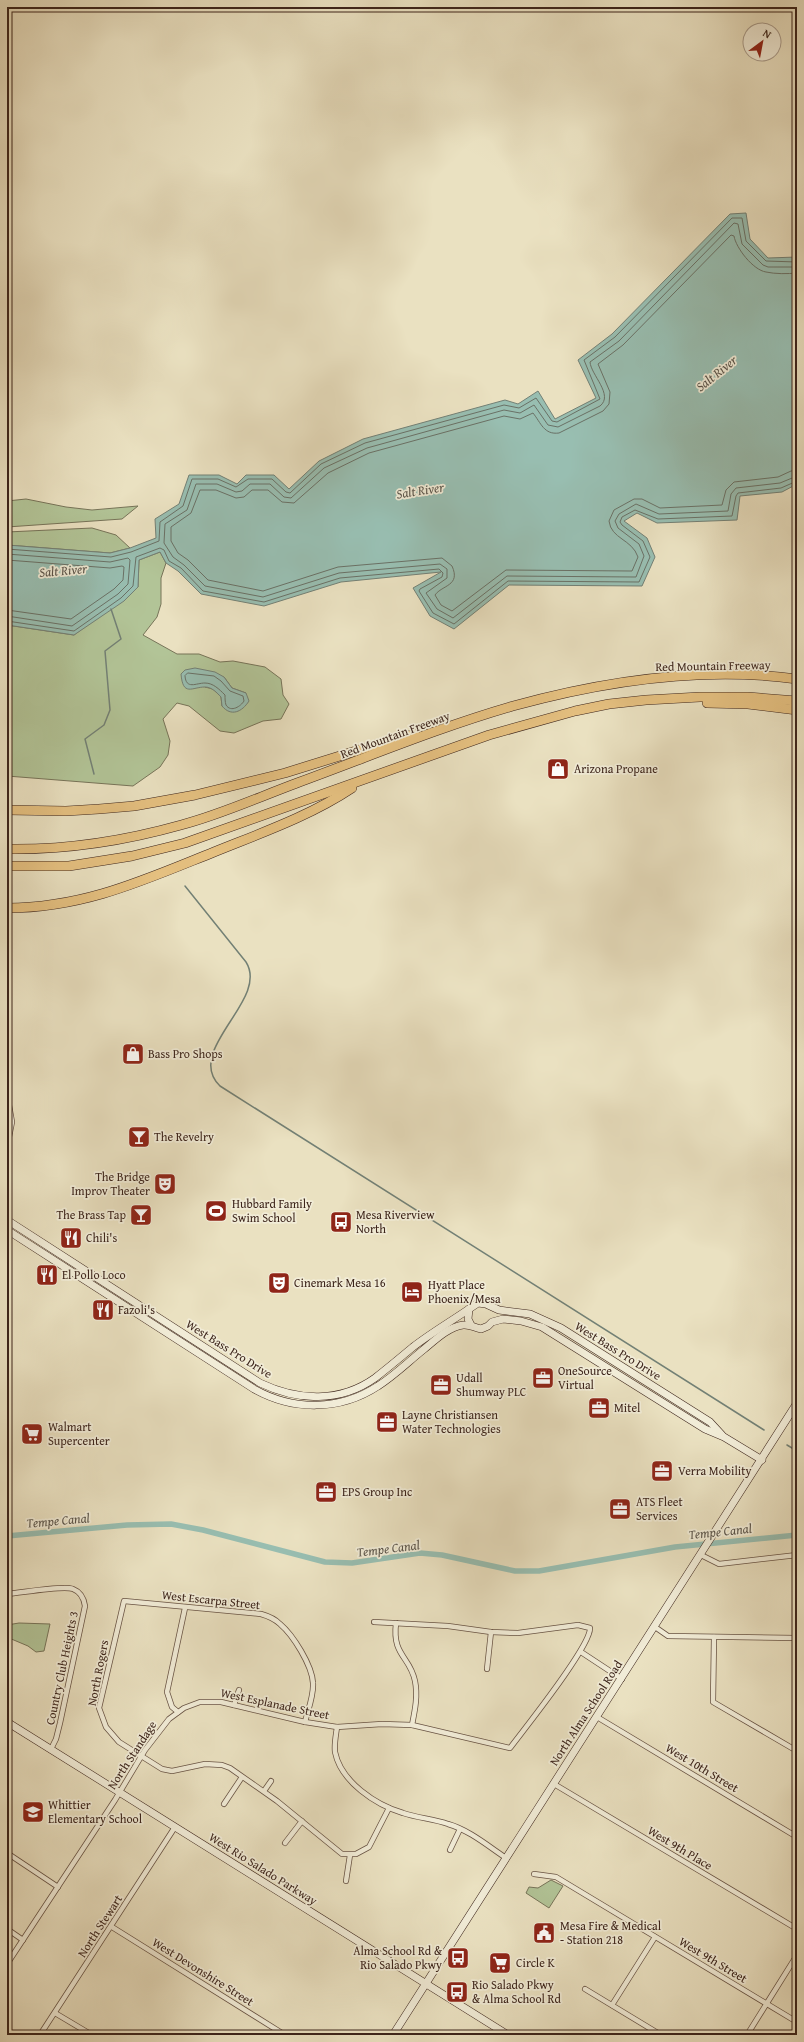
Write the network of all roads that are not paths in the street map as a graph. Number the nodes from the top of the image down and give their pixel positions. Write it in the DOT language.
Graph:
graph roads {
  1 [pos="795,678"];
  2 [pos="646,700"];
  3 [pos="797,701"];
  4 [pos="797,710"];
  5 [pos="454,726"];
  6 [pos="365,780"];
  7 [pos="7,810"];
  8 [pos="11,849"];
  9 [pos="7,866"];
  10 [pos="7,908"];
  11 [pos="7,1094"];
  12 [pos="7,1147"];
  13 [pos="7,1220"];
  14 [pos="7,1230"];
  15 [pos="490,1308"];
  16 [pos="469,1309"];
  17 [pos="492,1322"];
  18 [pos="471,1325"];
  19 [pos="797,1403"];
  20 [pos="724,1436"];
  21 [pos="762,1460"];
  22 [pos="797,1555"];
  23 [pos="700,1556"];
  24 [pos="7,1594"];
  25 [pos="124,1601"];
  26 [pos="185,1608"];
  27 [pos="374,1622"];
  28 [pos="396,1623"];
  29 [pos="655,1628"];
  30 [pos="491,1632"];
  31 [pos="714,1637"];
  32 [pos="797,1638"];
  33 [pos="581,1652"];
  34 [pos="488,1669"];
  35 [pos="622,1679"];
  36 [pos="239,1690"];
  37 [pos="234,1705"];
  38 [pos="178,1712"];
  39 [pos="597,1716"];
  40 [pos="7,1722"];
  41 [pos="304,1722"];
  42 [pos="412,1725"];
  43 [pos="336,1727"];
  44 [pos="50,1749"];
  45 [pos="797,1752"];
  46 [pos="141,1756"];
  47 [pos="242,1777"];
  48 [pos="271,1781"];
  49 [pos="554,1784"];
  50 [pos="264,1791"];
  51 [pos="119,1793"];
  52 [pos="224,1804"];
  53 [pos="389,1808"];
  54 [pos="302,1821"];
  55 [pos="175,1827"];
  56 [pos="460,1829"];
  57 [pos="797,1837"];
  58 [pos="285,1843"];
  59 [pos="450,1850"];
  60 [pos="7,1853"];
  61 [pos="350,1854"];
  62 [pos="506,1858"];
  63 [pos="534,1874"];
  64 [pos="346,1882"];
  65 [pos="58,1887"];
  66 [pos="112,1927"];
  67 [pos="7,1929"];
  68 [pos="797,1929"];
  69 [pos="655,1937"];
  70 [pos="23,1940"];
  71 [pos="797,1954"];
  72 [pos="7,1964"];
  73 [pos="425,1985"];
  74 [pos="585,1989"];
  75 [pos="767,2004"];
  76 [pos="612,2006"];
  77 [pos="55,2013"];
  78 [pos="797,2022"];
  79 [pos="40,2035"];
  80 [pos="92,2035"];
  81 [pos="285,2035"];
  82 [pos="393,2035"];
  83 [pos="508,2035"];
  84 [pos="662,2035"];
  85 [pos="748,2035"];
  1 -- 5 [label="highway, Red Mountain Freeway"];
  2 -- 3 [label="highway"];
  2 -- 4 [label="highway"];
  2 -- 6 [label="highway"];
  5 -- 7 [label="highway"];
  5 -- 8 [label="highway, Red Mountain Freeway"];
  6 -- 9 [label="highway"];
  6 -- 10 [label="highway"];
  11 -- 12 [label="street"];
  13 -- 16 [label="street, West Bass Pro Drive"];
  14 -- 18 [label="street, West Bass Pro Drive"];
  15 -- 16 [label="street, West Bass Pro Drive"];
  15 -- 17 [label="street"];
  15 -- 20 [label="street, West Bass Pro Drive"];
  16 -- 18 [label="street"];
  17 -- 18 [label="street, West Bass Pro Drive"];
  17 -- 20 [label="street, West Bass Pro Drive"];
  19 -- 21 [label="street, North Alma School Road"];
  20 -- 21 [label="street, West Bass Pro Drive"];
  21 -- 23 [label="street, North Alma School Road"];
  22 -- 23 [label="street"];
  23 -- 29 [label="street, North Alma School Road"];
  24 -- 44 [label="street, Country Club Heights 3"];
  25 -- 26 [label="street, West Escarpa Street"];
  25 -- 46 [label="street, North Rogers"];
  26 -- 38 [label="street"];
  26 -- 41 [label="street, West Escarpa Street"];
  27 -- 28 [label="street"];
  28 -- 30 [label="street"];
  28 -- 42 [label="street"];
  29 -- 31 [label="street"];
  29 -- 35 [label="street, North Alma School Road"];
  30 -- 33 [label="street, West Esplanade Street"];
  30 -- 34 [label="street"];
  31 -- 32 [label="street"];
  31 -- 45 [label="street"];
  33 -- 35 [label="street"];
  33 -- 42 [label="street, West Esplanade Street"];
  35 -- 39 [label="street, North Alma School Road"];
  36 -- 37 [label="street"];
  37 -- 38 [label="street, West Esplanade Street"];
  37 -- 41 [label="street, West Esplanade Street"];
  38 -- 46 [label="street, North Standage"];
  39 -- 49 [label="street, North Alma School Road"];
  39 -- 57 [label="street, West 10th Street"];
  40 -- 44 [label="street, West Rio Salado Parkway"];
  41 -- 43 [label="street, West Esplanade Street"];
  42 -- 43 [label="street, West Esplanade Street"];
  43 -- 53 [label="street"];
  44 -- 51 [label="street, West Rio Salado Parkway"];
  46 -- 47 [label="street, North Rogers"];
  46 -- 51 [label="street, North Standage"];
  47 -- 50 [label="street, North Rogers"];
  47 -- 52 [label="street"];
  48 -- 50 [label="street"];
  49 -- 62 [label="street, North Alma School Road"];
  49 -- 68 [label="street, West 9th Place"];
  50 -- 54 [label="street, North Rogers"];
  51 -- 55 [label="street, West Rio Salado Parkway"];
  51 -- 65 [label="street, North Standage"];
  53 -- 56 [label="street"];
  53 -- 61 [label="street"];
  54 -- 58 [label="street"];
  54 -- 61 [label="street, North Rogers"];
  55 -- 66 [label="street, North Stewart"];
  55 -- 73 [label="street, West Rio Salado Parkway"];
  56 -- 59 [label="street"];
  56 -- 62 [label="street"];
  60 -- 65 [label="street"];
  61 -- 64 [label="street"];
  62 -- 73 [label="street, North Alma School Road"];
  63 -- 69 [label="street, West 9th Street"];
  65 -- 70 [label="street, North Standage"];
  66 -- 77 [label="street, North Stewart"];
  66 -- 81 [label="street, West Devonshire Street"];
  67 -- 70 [label="street"];
  69 -- 75 [label="street, West 9th Street"];
  69 -- 76 [label="street"];
  70 -- 72 [label="street, North Standage"];
  71 -- 75 [label="street"];
  73 -- 82 [label="street, North Alma School Road"];
  73 -- 83 [label="street, West Rio Salado Parkway"];
  74 -- 76 [label="street"];
  75 -- 78 [label="street, West 9th Street"];
  75 -- 85 [label="street"];
  76 -- 84 [label="street"];
  77 -- 79 [label="street, North Stewart"];
  77 -- 80 [label="street"];
}
